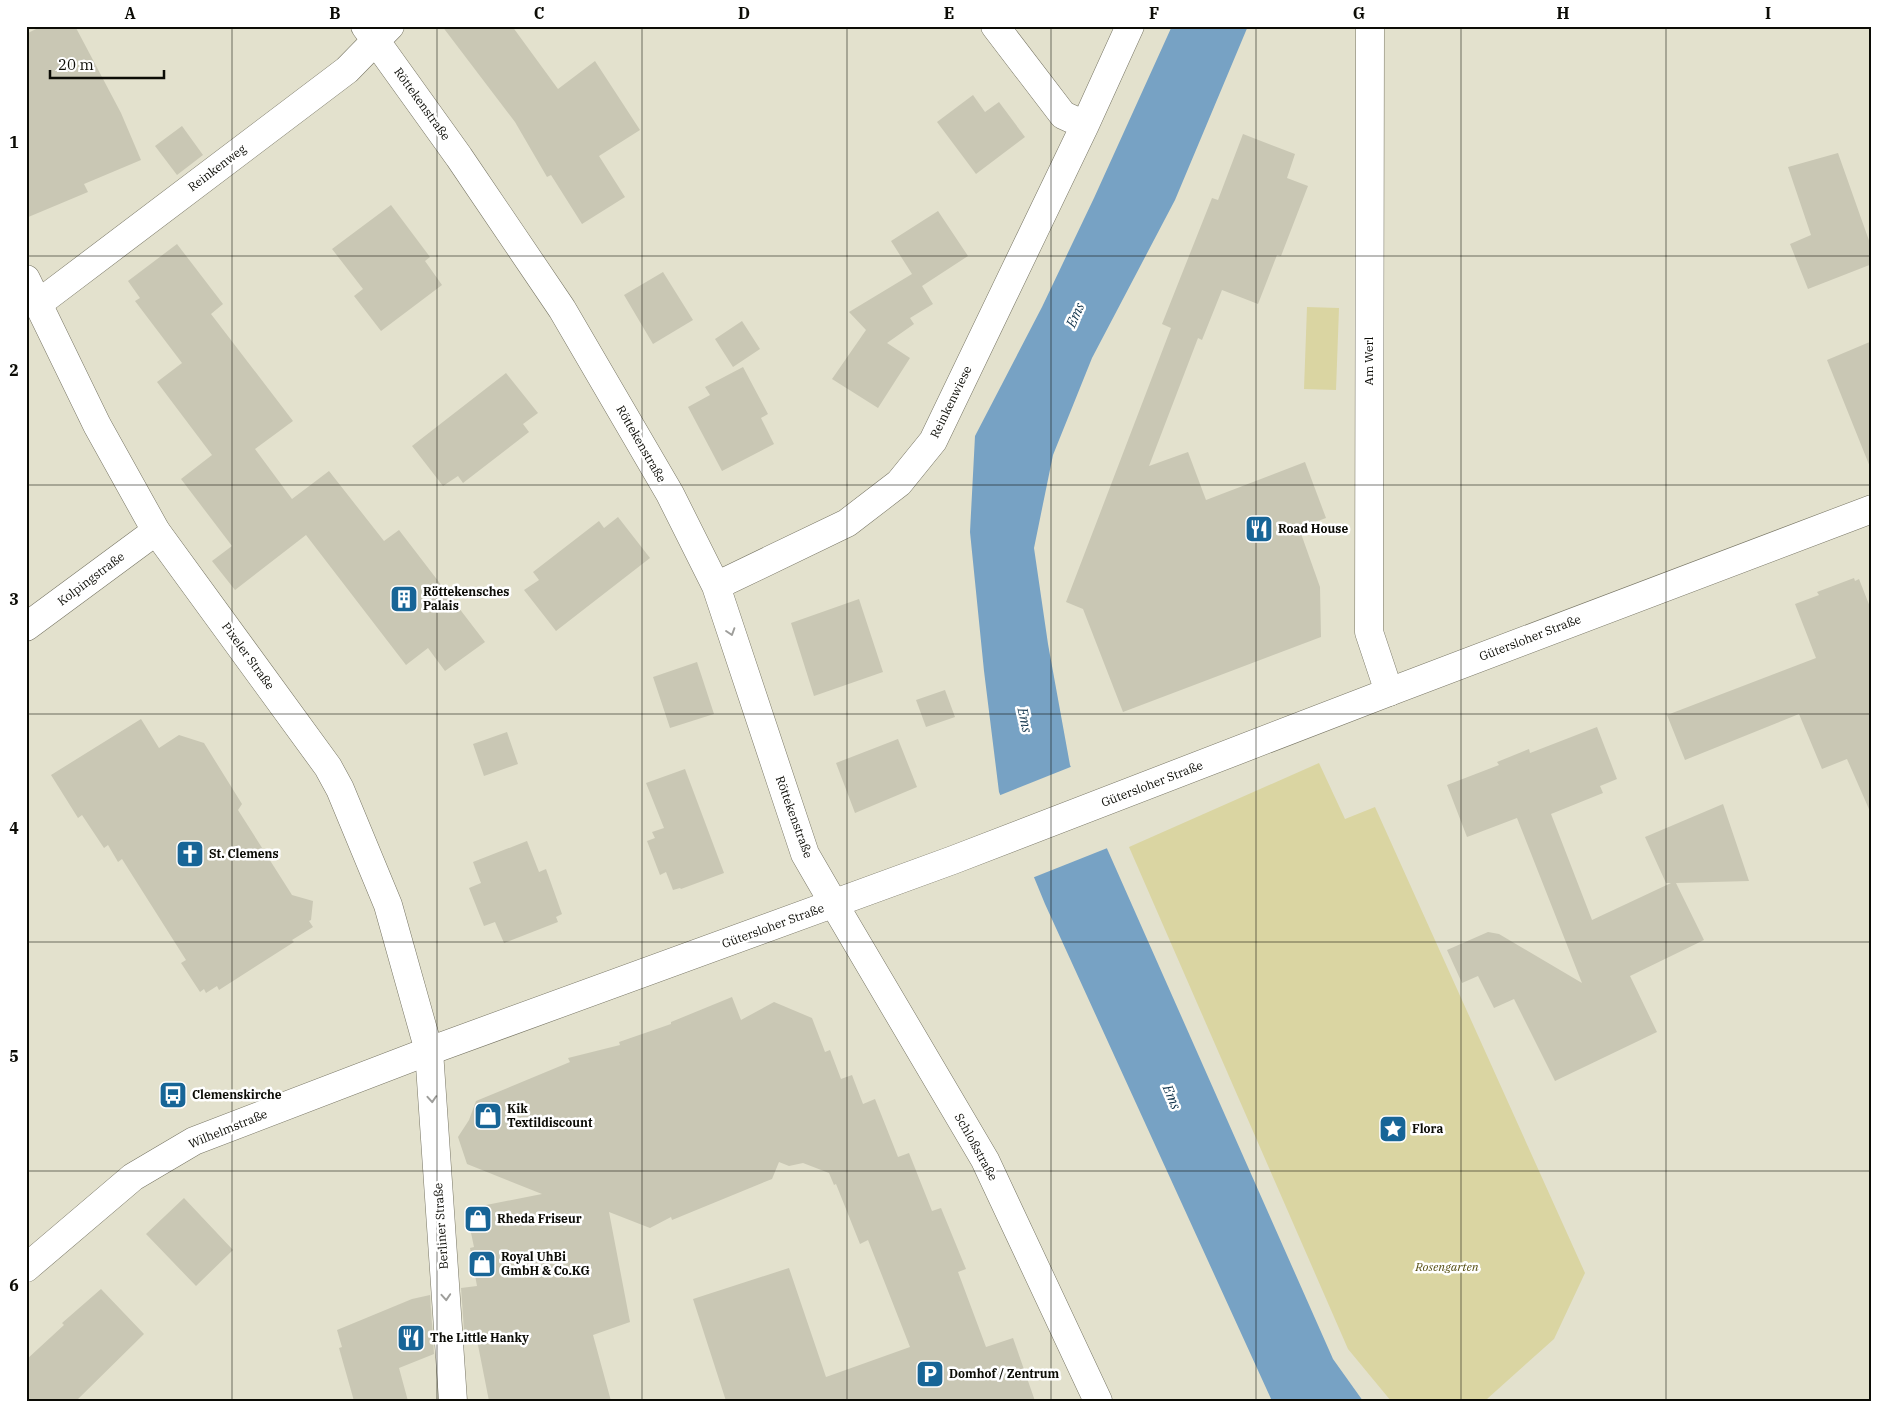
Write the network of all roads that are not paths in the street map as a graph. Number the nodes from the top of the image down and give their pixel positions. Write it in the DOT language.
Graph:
graph roads {
  1 [pos="995,26"];
  2 [pos="1130,26"];
  3 [pos="1370,26"];
  4 [pos="377,31"];
  5 [pos="1085,125"];
  6 [pos="26,279"];
  7 [pos="38,303"];
  8 [pos="1872,509"];
  9 [pos="156,531"];
  10 [pos="716,586"];
  11 [pos="26,627"];
  12 [pos="1389,692"];
  13 [pos="834,904"];
  14 [pos="429,1051"];
  15 [pos="26,1268"];
  16 [pos="453,1401"];
  17 [pos="1098,1401"];
  1 -- 5 [label="street"];
  2 -- 5 [label="street, Reinkenwiese"];
  3 -- 12 [label="street, Am Werl"];
  4 -- 7 [label="street, Reinkenweg"];
  4 -- 10 [label="street, Röttekenstraße"];
  5 -- 10 [label="street, Reinkenwiese"];
  6 -- 7 [label="street, Pixeler Straße"];
  7 -- 9 [label="street, Pixeler Straße"];
  8 -- 12 [label="street, Gütersloher Straße"];
  9 -- 11 [label="street, Kolpingstraße"];
  9 -- 14 [label="street, Pixeler Straße"];
  10 -- 13 [label="street, Röttekenstraße, one-way"];
  12 -- 13 [label="street, Gütersloher Straße"];
  13 -- 14 [label="street, Gütersloher Straße"];
  13 -- 17 [label="street, Schloßstraße"];
  14 -- 15 [label="street, Wilhelmstraße"];
  14 -- 16 [label="street, Berliner Straße, one-way"];
}
